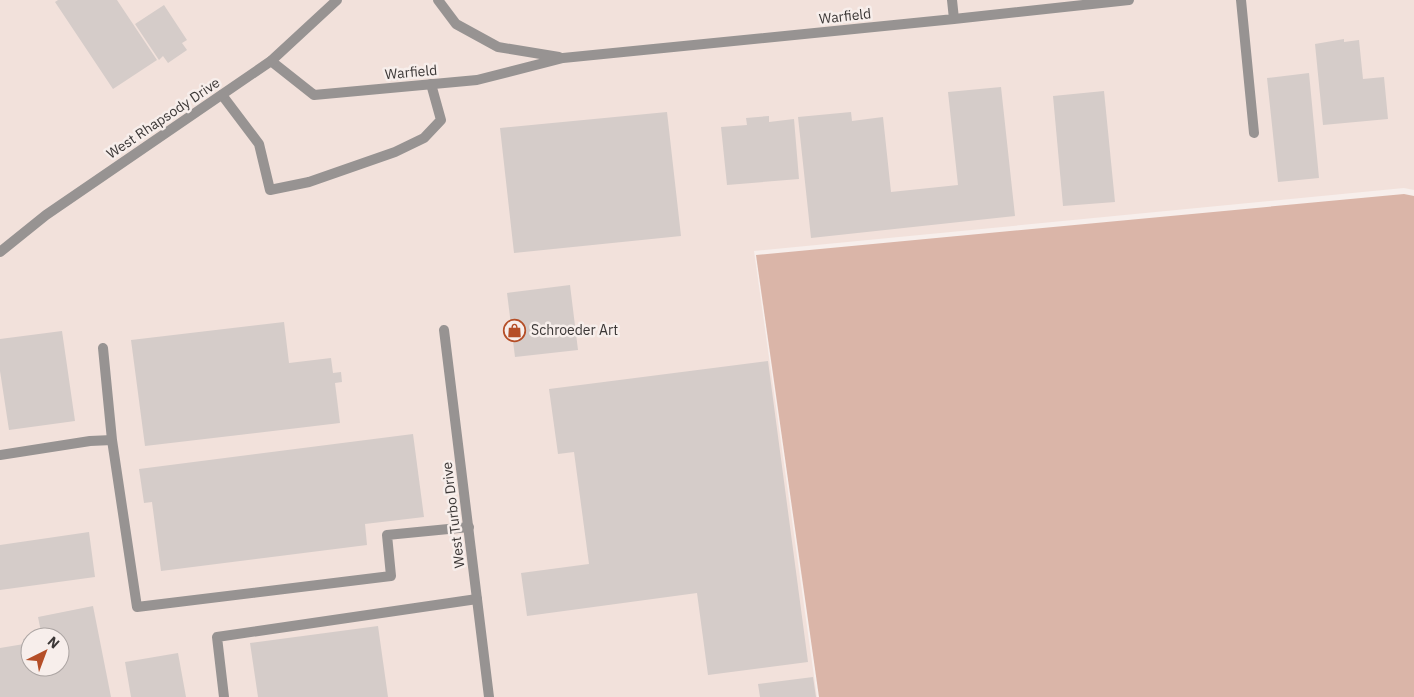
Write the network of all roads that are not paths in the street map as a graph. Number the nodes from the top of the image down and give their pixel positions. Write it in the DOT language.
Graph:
graph roads {
  1 [pos="337,0"];
  2 [pos="438,0"];
  3 [pos="952,0"];
  4 [pos="1129,0"];
  5 [pos="1241,0"];
  6 [pos="954,19"];
  7 [pos="563,58"];
  8 [pos="271,61"];
  9 [pos="431,84"];
  10 [pos="222,94"];
  11 [pos="1254,134"];
  12 [pos="0,252"];
  13 [pos="444,330"];
  14 [pos="103,348"];
  15 [pos="112,440"];
  16 [pos="0,455"];
  17 [pos="468,527"];
  18 [pos="477,599"];
  19 [pos="224,697"];
  20 [pos="489,697"];
  1 -- 8 [label="street, West Rhapsody Drive"];
  2 -- 7 [label="street, Warfield"];
  3 -- 6 [label="street"];
  4 -- 6 [label="street, Warfield"];
  5 -- 11 [label="street"];
  6 -- 7 [label="street, Warfield"];
  7 -- 9 [label="street, Warfield"];
  8 -- 9 [label="street, Warfield"];
  8 -- 10 [label="street, West Rhapsody Drive"];
  9 -- 10 [label="street"];
  10 -- 12 [label="street, West Rhapsody Drive"];
  13 -- 17 [label="street, West Turbo Drive"];
  14 -- 15 [label="street"];
  15 -- 16 [label="street"];
  15 -- 17 [label="street"];
  17 -- 18 [label="street, West Turbo Drive"];
  18 -- 19 [label="street"];
  18 -- 20 [label="street, West Turbo Drive"];
}
